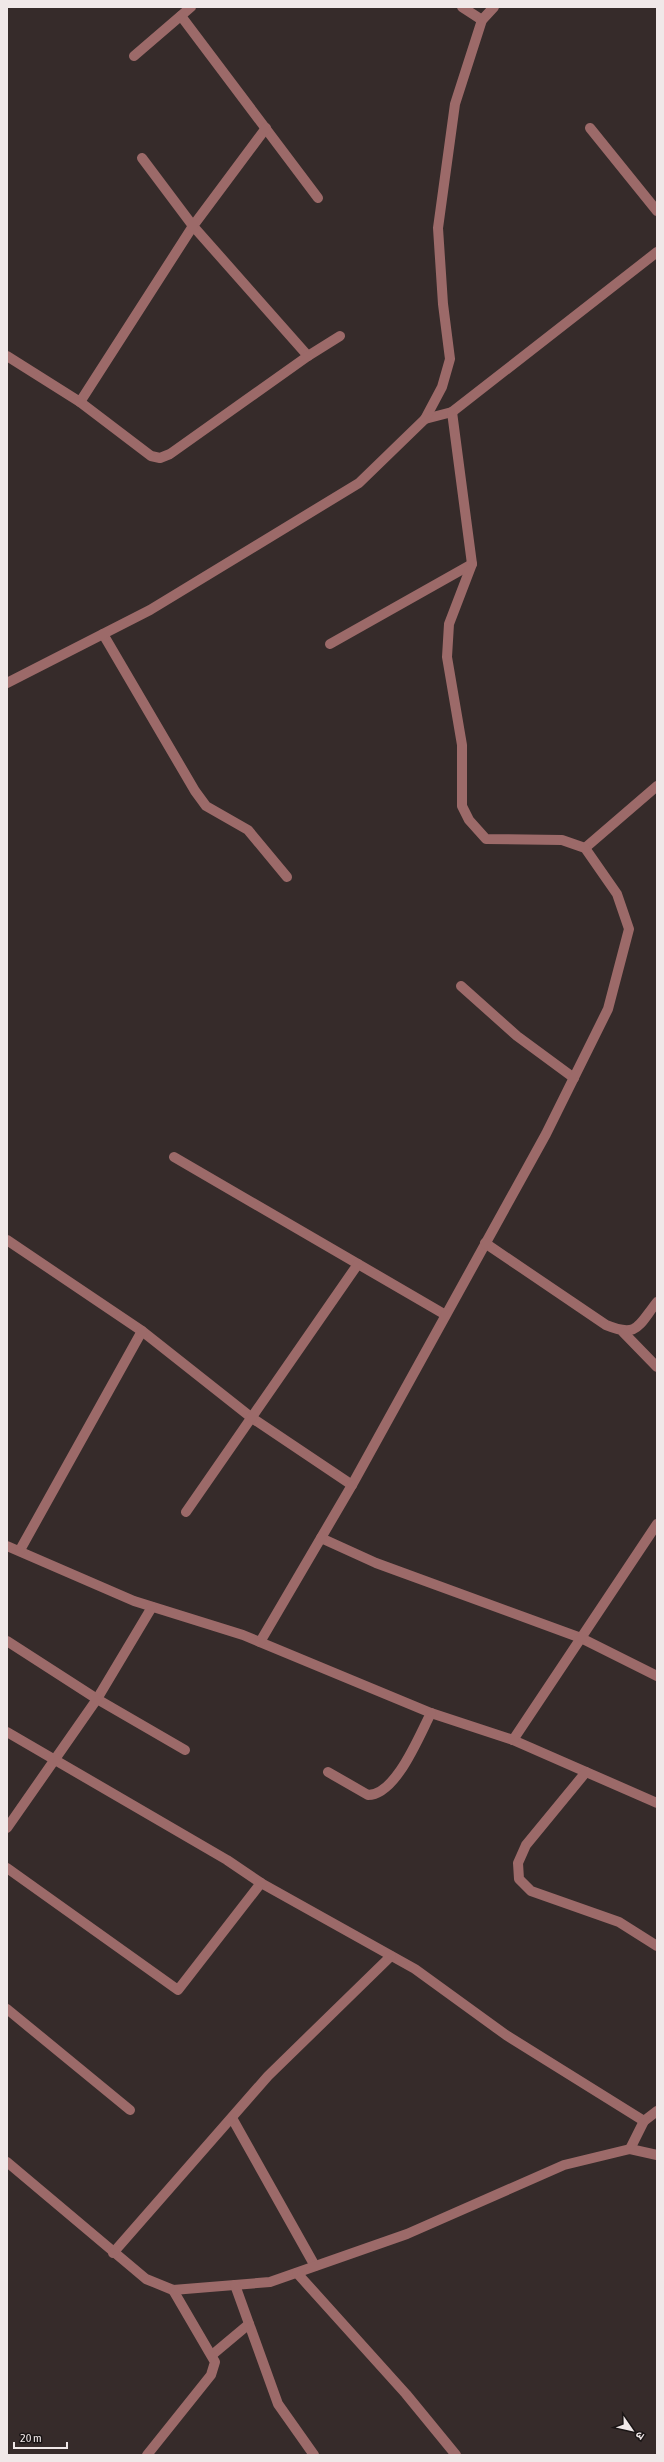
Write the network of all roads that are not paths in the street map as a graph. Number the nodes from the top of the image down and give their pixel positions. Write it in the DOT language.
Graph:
graph roads {
  1 [pos="191,7"];
  2 [pos="462,7"];
  3 [pos="494,7"];
  4 [pos="181,16"];
  5 [pos="482,20"];
  6 [pos="134,56"];
  7 [pos="266,128"];
  8 [pos="590,128"];
  9 [pos="142,158"];
  10 [pos="318,198"];
  11 [pos="657,211"];
  12 [pos="193,226"];
  13 [pos="657,252"];
  14 [pos="340,336"];
  15 [pos="7,356"];
  16 [pos="308,356"];
  17 [pos="80,402"];
  18 [pos="452,412"];
  19 [pos="425,419"];
  20 [pos="472,564"];
  21 [pos="103,634"];
  22 [pos="330,644"];
  23 [pos="7,683"];
  24 [pos="657,786"];
  25 [pos="585,848"];
  26 [pos="287,877"];
  27 [pos="461,986"];
  28 [pos="574,1078"];
  29 [pos="174,1157"];
  30 [pos="7,1240"];
  31 [pos="484,1243"];
  32 [pos="358,1264"];
  33 [pos="657,1302"];
  34 [pos="444,1314"];
  35 [pos="142,1331"];
  36 [pos="623,1332"];
  37 [pos="657,1367"];
  38 [pos="252,1418"];
  39 [pos="352,1485"];
  40 [pos="186,1512"];
  41 [pos="657,1524"];
  42 [pos="321,1538"];
  43 [pos="7,1546"];
  44 [pos="20,1550"];
  45 [pos="152,1607"];
  46 [pos="581,1638"];
  47 [pos="7,1641"];
  48 [pos="260,1642"];
  49 [pos="657,1676"];
  50 [pos="97,1699"];
  51 [pos="431,1713"];
  52 [pos="7,1732"];
  53 [pos="513,1740"];
  54 [pos="185,1750"];
  55 [pos="55,1760"];
  56 [pos="328,1772"];
  57 [pos="586,1772"];
  58 [pos="657,1803"];
  59 [pos="7,1828"];
  60 [pos="7,1868"];
  61 [pos="261,1883"];
  62 [pos="657,1946"];
  63 [pos="391,1956"];
  64 [pos="7,2009"];
  65 [pos="130,2110"];
  66 [pos="657,2111"];
  67 [pos="232,2118"];
  68 [pos="644,2121"];
  69 [pos="630,2149"];
  70 [pos="657,2155"];
  71 [pos="7,2162"];
  72 [pos="113,2252"];
  73 [pos="315,2266"];
  74 [pos="297,2273"];
  75 [pos="235,2284"];
  76 [pos="173,2290"];
  77 [pos="249,2324"];
  78 [pos="212,2355"];
  79 [pos="147,2455"];
  80 [pos="314,2455"];
  81 [pos="456,2455"];
  1 -- 4 [label="street"];
  2 -- 5 [label="street"];
  3 -- 5 [label="street"];
  4 -- 6 [label="street"];
  4 -- 7 [label="street"];
  5 -- 19 [label="street"];
  7 -- 10 [label="street"];
  7 -- 12 [label="street"];
  8 -- 11 [label="street"];
  9 -- 12 [label="street"];
  12 -- 16 [label="street"];
  12 -- 17 [label="street"];
  13 -- 18 [label="street"];
  14 -- 16 [label="street"];
  15 -- 17 [label="street"];
  16 -- 17 [label="street"];
  18 -- 19 [label="street"];
  18 -- 20 [label="street"];
  19 -- 21 [label="street"];
  20 -- 22 [label="street"];
  20 -- 25 [label="street"];
  21 -- 23 [label="street"];
  21 -- 26 [label="street"];
  24 -- 25 [label="street"];
  25 -- 28 [label="street"];
  27 -- 28 [label="street"];
  28 -- 31 [label="street"];
  29 -- 32 [label="street"];
  30 -- 35 [label="street"];
  31 -- 34 [label="street"];
  31 -- 36 [label="street"];
  32 -- 34 [label="street"];
  32 -- 38 [label="street"];
  33 -- 36 [label="street"];
  34 -- 39 [label="street"];
  35 -- 38 [label="street"];
  35 -- 44 [label="street"];
  36 -- 37 [label="street"];
  38 -- 39 [label="street"];
  38 -- 40 [label="street"];
  39 -- 42 [label="street"];
  41 -- 46 [label="street"];
  42 -- 46 [label="street"];
  42 -- 48 [label="street"];
  43 -- 44 [label="street"];
  44 -- 45 [label="street"];
  45 -- 48 [label="street"];
  45 -- 50 [label="street"];
  46 -- 49 [label="street"];
  46 -- 53 [label="street"];
  47 -- 50 [label="street"];
  48 -- 51 [label="street"];
  50 -- 54 [label="street"];
  50 -- 55 [label="street"];
  51 -- 53 [label="street"];
  51 -- 56 [label="street"];
  52 -- 55 [label="street"];
  53 -- 57 [label="street"];
  55 -- 59 [label="street"];
  55 -- 61 [label="street"];
  57 -- 58 [label="street"];
  57 -- 62 [label="street"];
  60 -- 61 [label="street"];
  61 -- 63 [label="street"];
  63 -- 67 [label="street"];
  63 -- 68 [label="street"];
  64 -- 65 [label="street"];
  66 -- 68 [label="street"];
  67 -- 72 [label="street"];
  67 -- 73 [label="street"];
  68 -- 69 [label="street"];
  69 -- 70 [label="street"];
  69 -- 73 [label="street"];
  71 -- 72 [label="street"];
  72 -- 76 [label="street"];
  73 -- 74 [label="street"];
  74 -- 75 [label="street"];
  74 -- 81 [label="street"];
  75 -- 76 [label="street"];
  75 -- 77 [label="street"];
  76 -- 78 [label="street"];
  77 -- 78 [label="street"];
  77 -- 80 [label="street"];
  78 -- 79 [label="street"];
}
